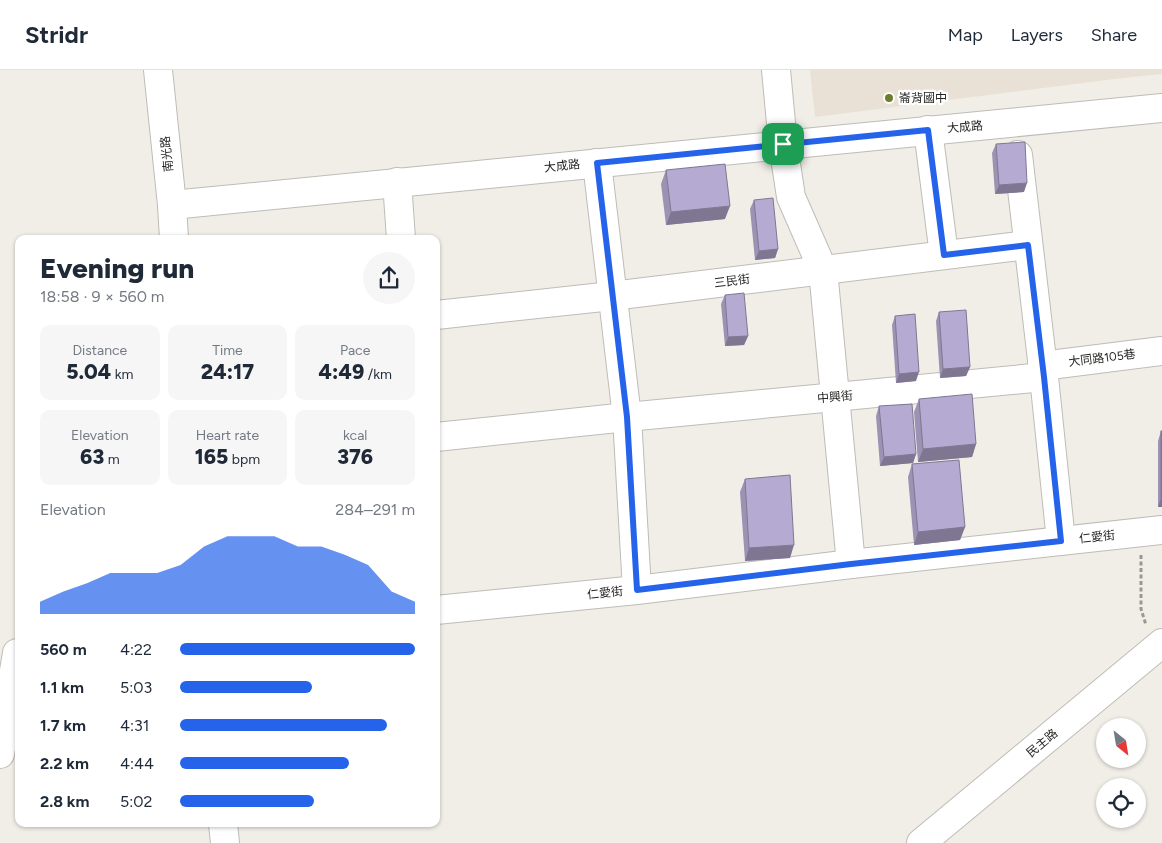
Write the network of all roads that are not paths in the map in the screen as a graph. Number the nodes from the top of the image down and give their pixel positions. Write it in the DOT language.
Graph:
graph roads {
  1 [pos="158,70"];
  2 [pos="776,70"];
  3 [pos="1162,108"];
  4 [pos="1014,122"];
  5 [pos="928,130"];
  6 [pos="783,144"];
  7 [pos="597,163"];
  8 [pos="397,182"];
  9 [pos="172,205"];
  10 [pos="174,235"];
  11 [pos="401,235"];
  12 [pos="1028,245"];
  13 [pos="944,255"];
  14 [pos="823,270"];
  15 [pos="612,296"];
  16 [pos="440,315"];
  17 [pos="1162,351"];
  18 [pos="1043,371"];
  19 [pos="836,397"];
  20 [pos="627,417"];
  21 [pos="440,437"];
  22 [pos="1151,531"];
  23 [pos="1061,541"];
  24 [pos="851,564"];
  25 [pos="637,590"];
  26 [pos="440,610"];
  27 [pos="1158,646"];
  28 [pos="12,654"];
  29 [pos="0,754"];
  30 [pos="223,827"];
  31 [pos="225,843"];
  32 [pos="921,843"];
  1 -- 9 [label="street, 南光路"];
  2 -- 6 [label="street"];
  3 -- 4 [label="street, 大成路"];
  4 -- 5 [label="street, 大成路"];
  4 -- 12 [label="street"];
  5 -- 6 [label="street, 大成路"];
  5 -- 13 [label="street"];
  6 -- 7 [label="street, 大成路"];
  6 -- 14 [label="street"];
  7 -- 8 [label="street, 大成路"];
  7 -- 15 [label="street"];
  8 -- 9 [label="street, 大成路"];
  8 -- 11 [label="street"];
  9 -- 10 [label="street, 南光路"];
  12 -- 13 [label="street, 三民街"];
  12 -- 18 [label="street"];
  13 -- 14 [label="street, 三民街"];
  14 -- 15 [label="street, 三民街"];
  14 -- 19 [label="street"];
  15 -- 16 [label="street, 三民街"];
  15 -- 20 [label="street"];
  17 -- 18 [label="street, 大同路105巷"];
  18 -- 19 [label="street, 中興街"];
  18 -- 23 [label="street"];
  19 -- 20 [label="street, 中興街"];
  19 -- 24 [label="street"];
  20 -- 21 [label="street"];
  20 -- 25 [label="street"];
  22 -- 23 [label="street, 仁愛街"];
  23 -- 24 [label="street, 仁愛街"];
  24 -- 25 [label="street, 仁愛街"];
  25 -- 26 [label="street, 仁愛街"];
  27 -- 32 [label="street, 民主路"];
  28 -- 29 [label="street"];
  30 -- 31 [label="street"];
}
